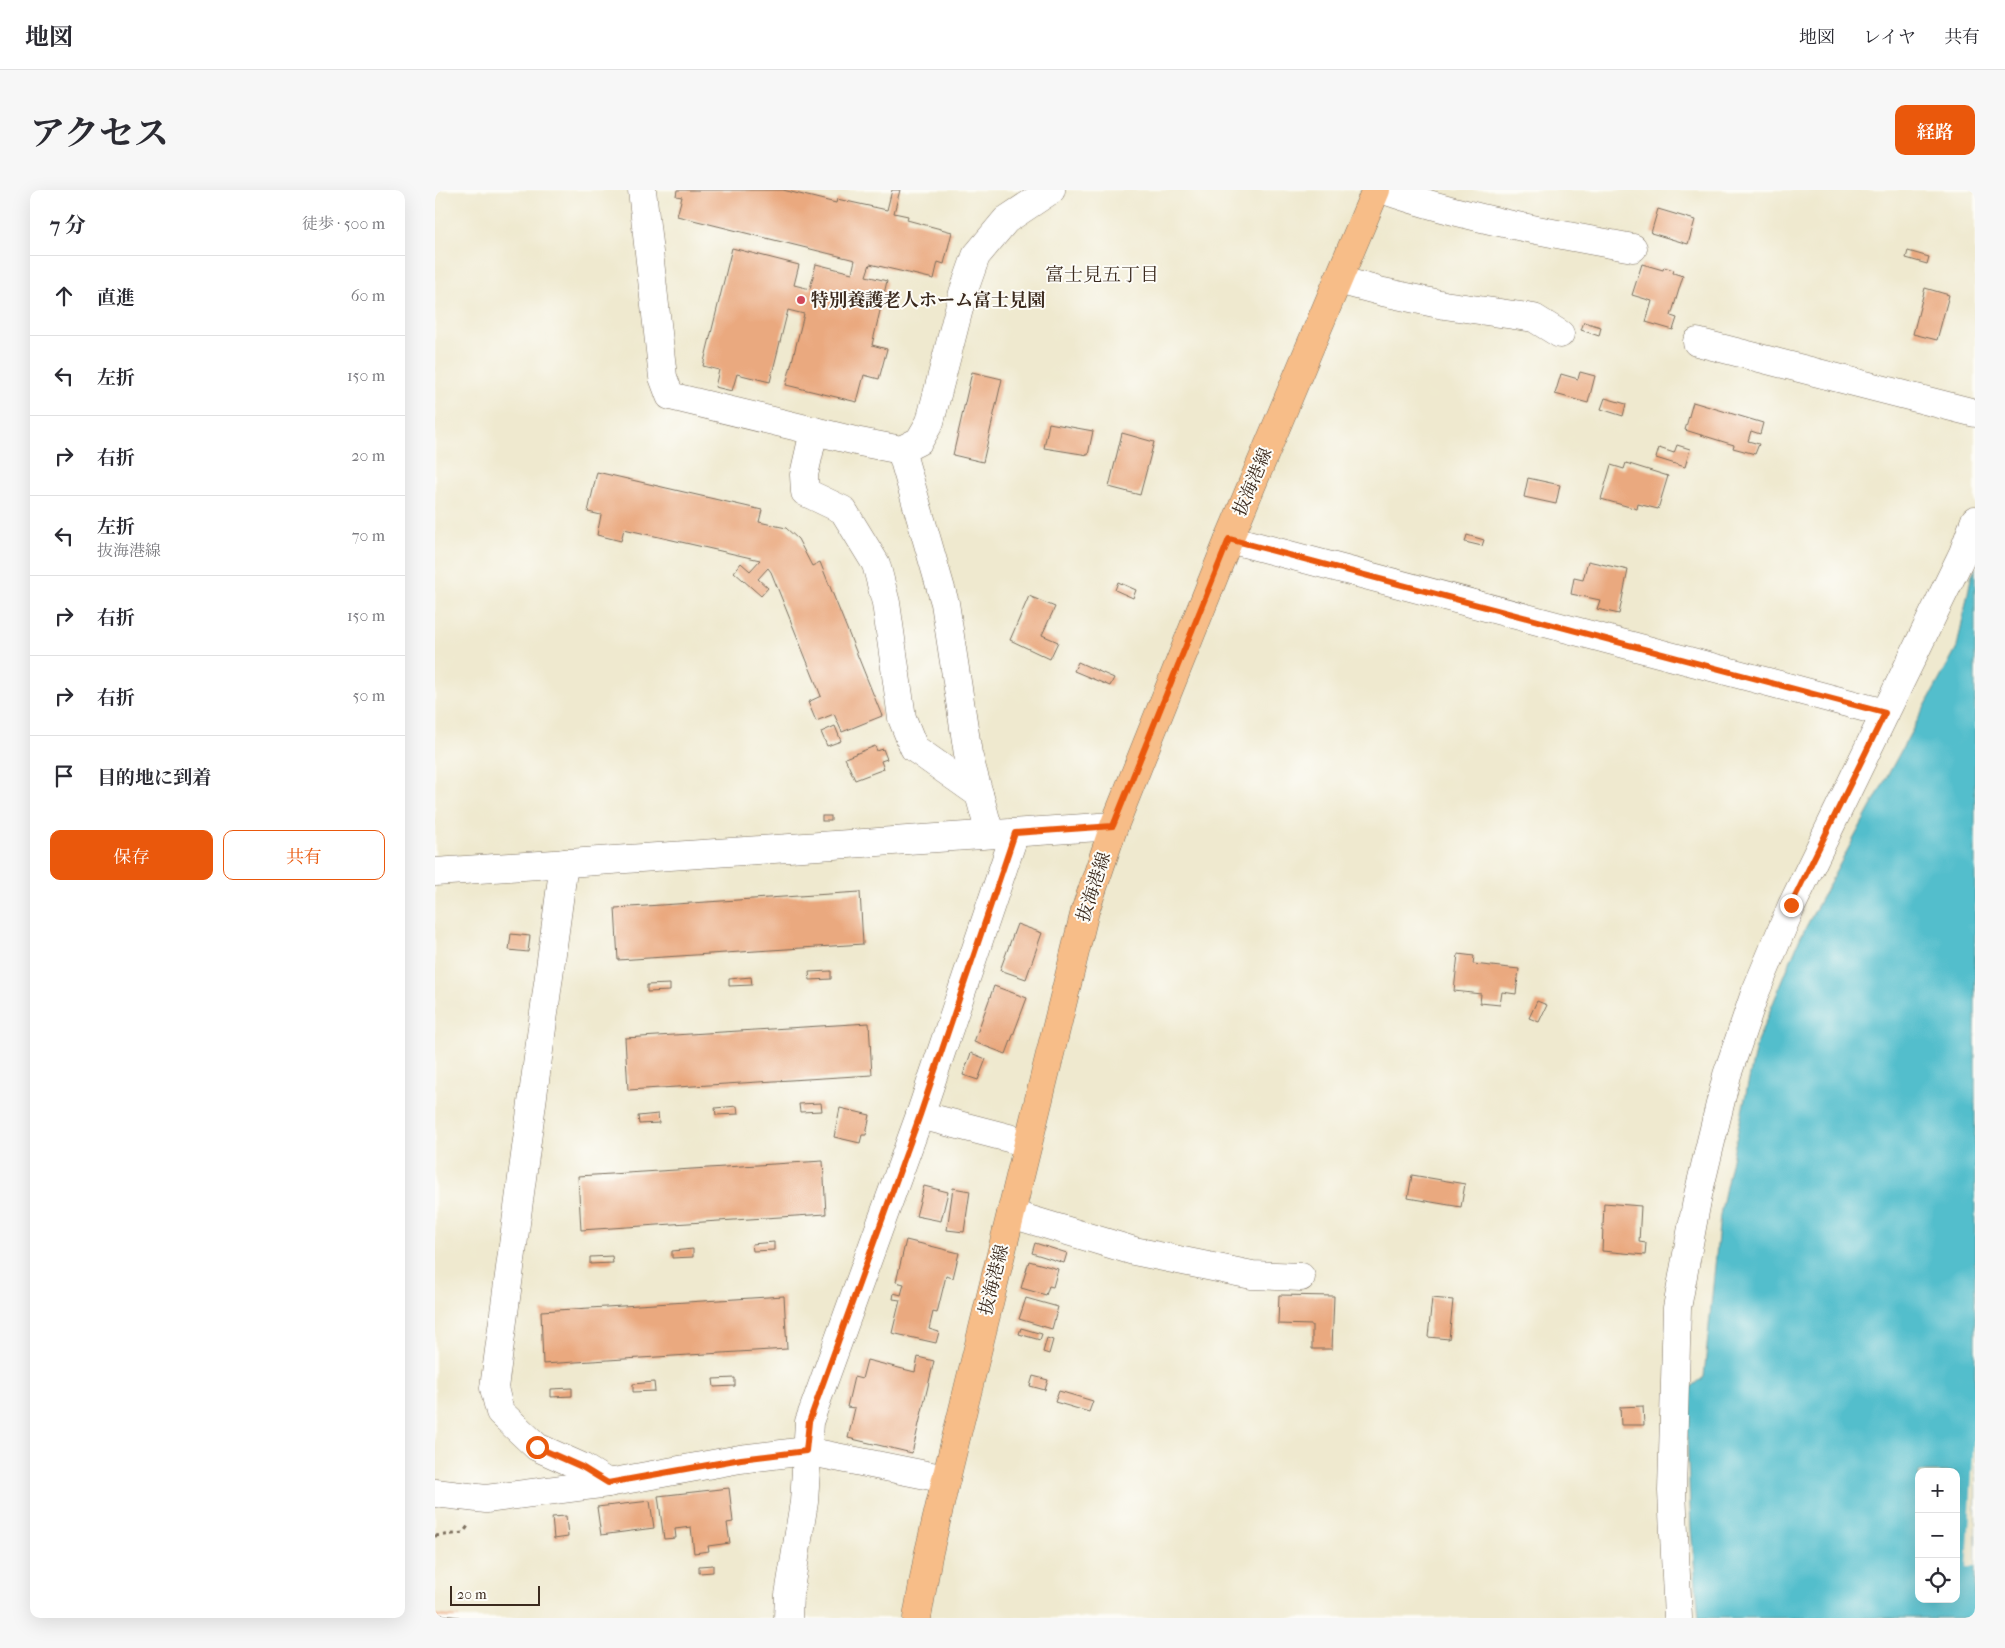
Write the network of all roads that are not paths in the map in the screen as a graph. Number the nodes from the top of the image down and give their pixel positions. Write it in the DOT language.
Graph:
graph roads {
  1 [pos="642,190"];
  2 [pos="1051,190"];
  3 [pos="1376,190"];
  4 [pos="1384,190"];
  5 [pos="1633,248"];
  6 [pos="1338,280"];
  7 [pos="1560,334"];
  8 [pos="1697,342"];
  9 [pos="1975,413"];
  10 [pos="814,431"];
  11 [pos="901,450"];
  12 [pos="1975,520"];
  13 [pos="1229,539"];
  14 [pos="1885,713"];
  15 [pos="979,794"];
  16 [pos="1113,826"];
  17 [pos="1003,834"];
  18 [pos="565,863"];
  19 [pos="435,872"];
  20 [pos="920,1115"];
  21 [pos="1028,1143"];
  22 [pos="1011,1214"];
  23 [pos="1301,1277"];
  24 [pos="806,1451"];
  25 [pos="945,1479"];
  26 [pos="608,1483"];
  27 [pos="435,1493"];
  28 [pos="788,1618"];
  29 [pos="917,1618"];
  30 [pos="1678,1618"];
  1 -- 10 [label="street"];
  2 -- 11 [label="street"];
  3 -- 6 [label="main road, 抜海港線"];
  4 -- 5 [label="street"];
  6 -- 7 [label="street"];
  6 -- 13 [label="main road, 抜海港線"];
  8 -- 9 [label="street"];
  10 -- 11 [label="street"];
  10 -- 15 [label="street"];
  11 -- 15 [label="street"];
  12 -- 14 [label="street"];
  13 -- 14 [label="street"];
  13 -- 16 [label="main road, 抜海港線"];
  14 -- 30 [label="street"];
  15 -- 17 [label="street"];
  16 -- 17 [label="street"];
  16 -- 21 [label="main road, 抜海港線"];
  17 -- 18 [label="street"];
  17 -- 20 [label="street"];
  18 -- 19 [label="street"];
  18 -- 26 [label="street"];
  20 -- 21 [label="street"];
  20 -- 24 [label="street"];
  21 -- 22 [label="main road, 抜海港線"];
  22 -- 23 [label="street"];
  22 -- 25 [label="main road, 抜海港線"];
  24 -- 25 [label="street"];
  24 -- 26 [label="street"];
  24 -- 28 [label="street"];
  25 -- 29 [label="main road, 抜海港線"];
  26 -- 27 [label="street"];
}
